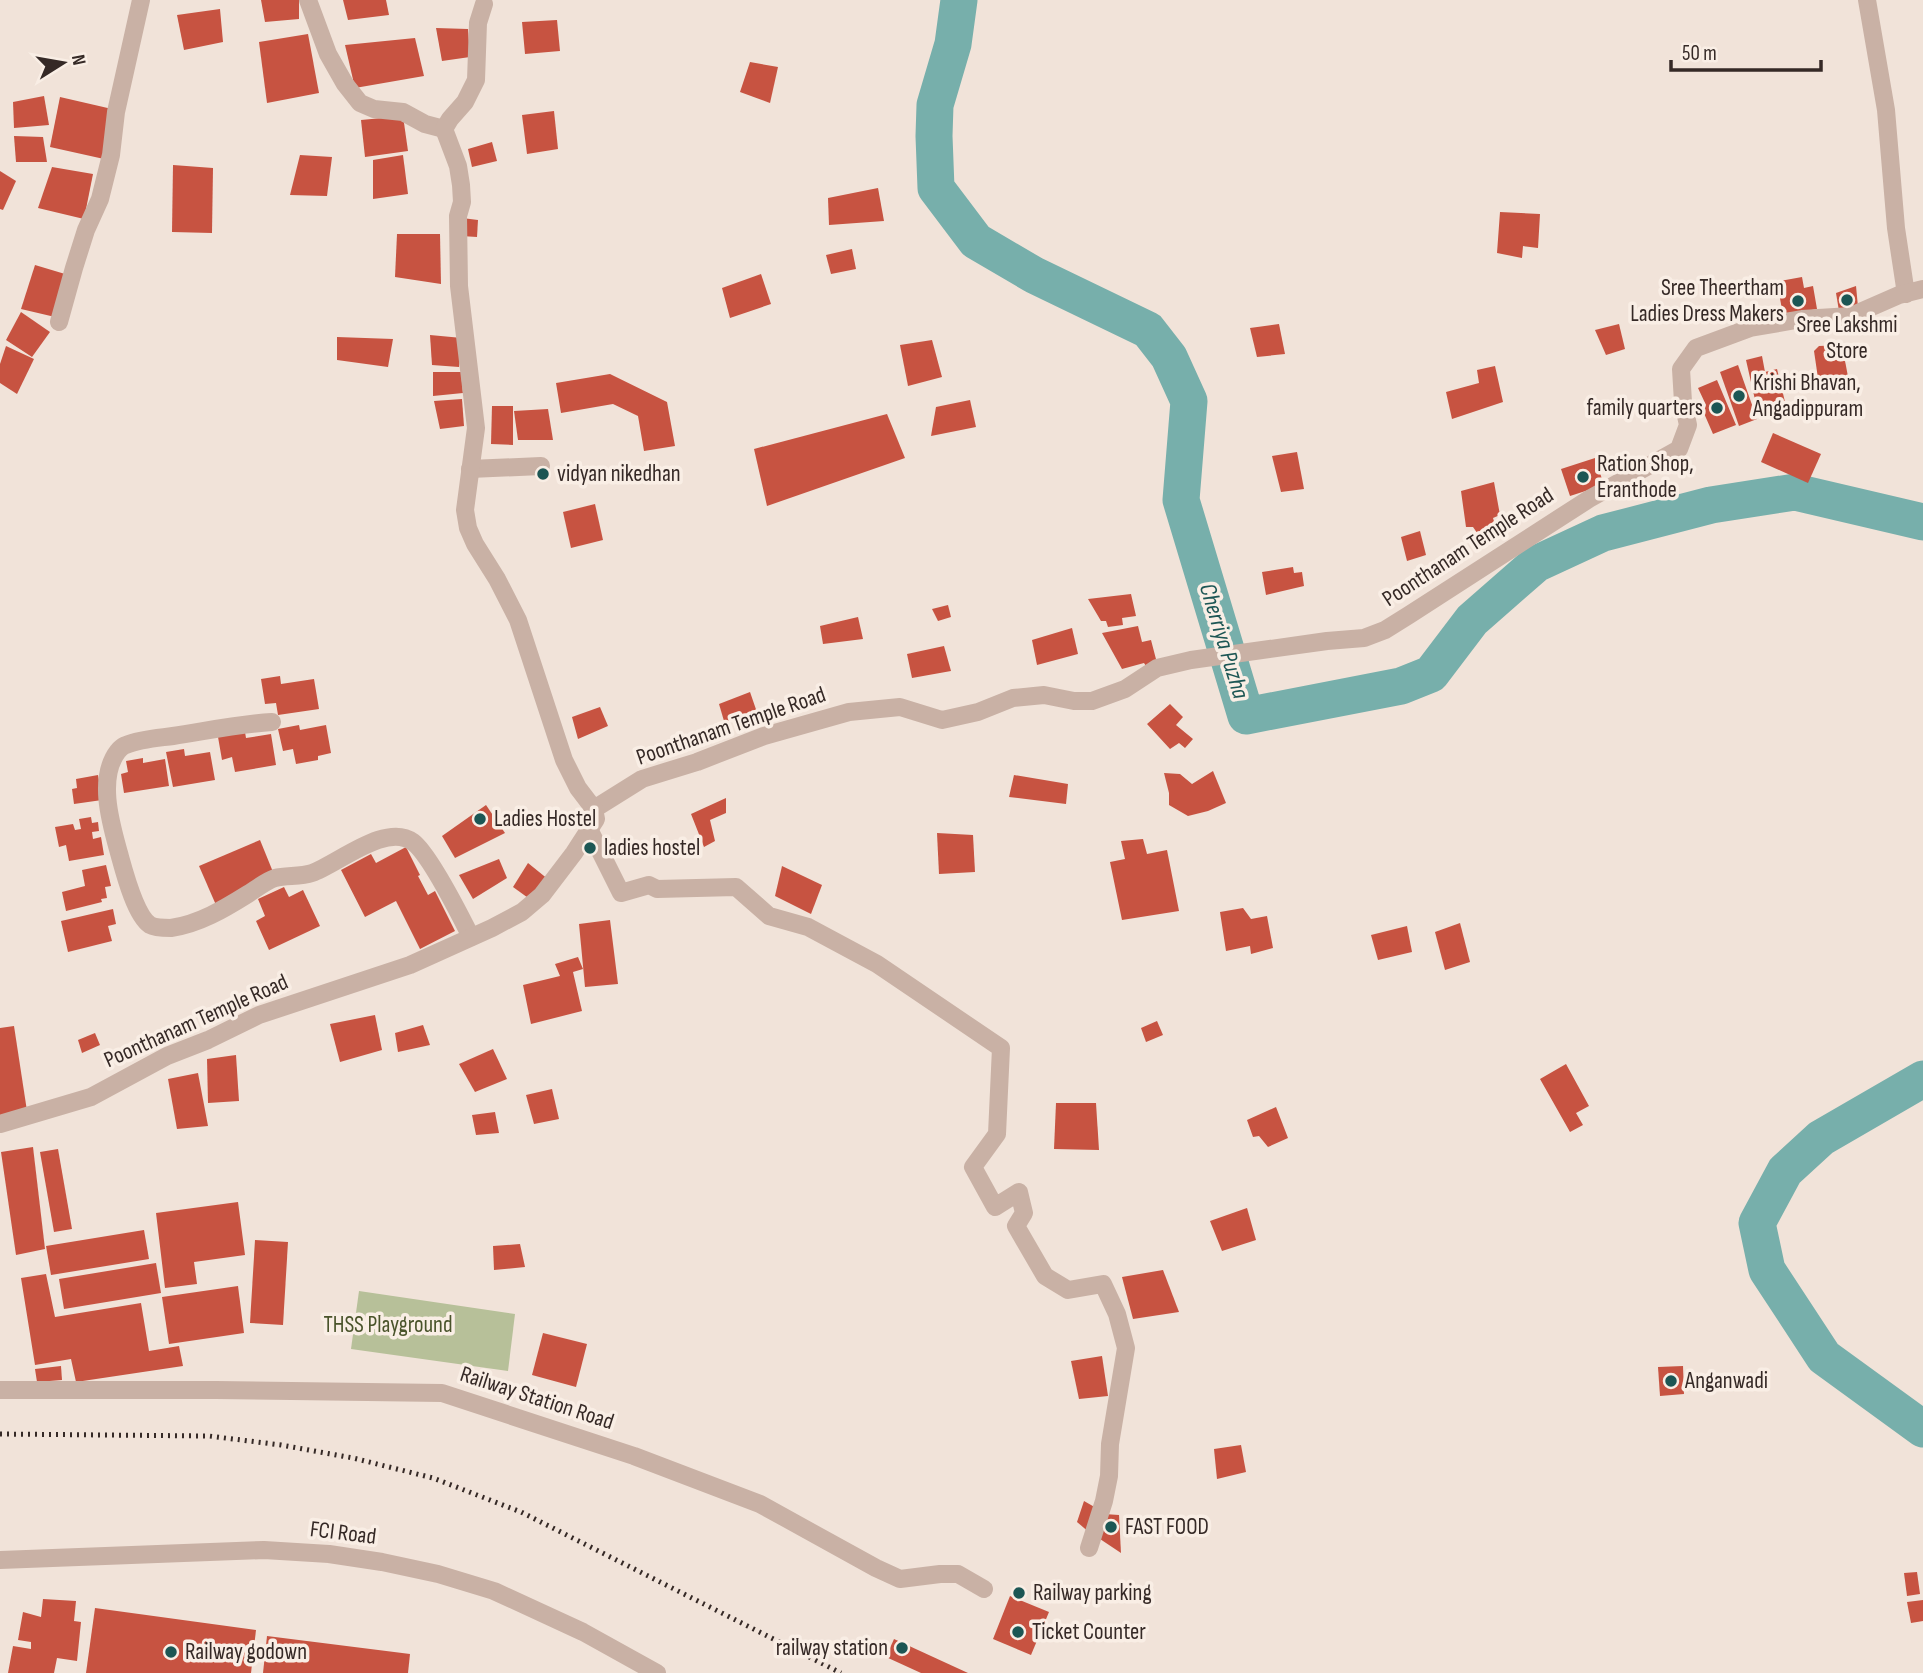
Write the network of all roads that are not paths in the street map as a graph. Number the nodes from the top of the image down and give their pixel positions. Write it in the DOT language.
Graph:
graph roads {
  1 [pos="142,0"];
  2 [pos="308,0"];
  3 [pos="1867,0"];
  4 [pos="480,1"];
  5 [pos="444,129"];
  6 [pos="1915,291"];
  7 [pos="59,322"];
  8 [pos="541,466"];
  9 [pos="470,469"];
  10 [pos="272,722"];
  11 [pos="594,809"];
  12 [pos="589,830"];
  13 [pos="471,937"];
  14 [pos="0,1124"];
  15 [pos="0,1390"];
  16 [pos="1088,1548"];
  17 [pos="0,1560"];
  18 [pos="984,1589"];
  19 [pos="657,1673"];
  1 -- 7 [label="street"];
  2 -- 5 [label="street"];
  3 -- 6 [label="street"];
  4 -- 5 [label="street"];
  5 -- 9 [label="street"];
  6 -- 11 [label="street, Poonthanam Temple Road"];
  8 -- 9 [label="street"];
  9 -- 11 [label="street"];
  10 -- 13 [label="street"];
  11 -- 12 [label="street, Poonthanam Temple Road"];
  12 -- 13 [label="street, Poonthanam Temple Road"];
  12 -- 16 [label="street"];
  13 -- 14 [label="street, Poonthanam Temple Road"];
  15 -- 18 [label="street, Railway Station Road"];
  17 -- 19 [label="street, FCI Road"];
}
